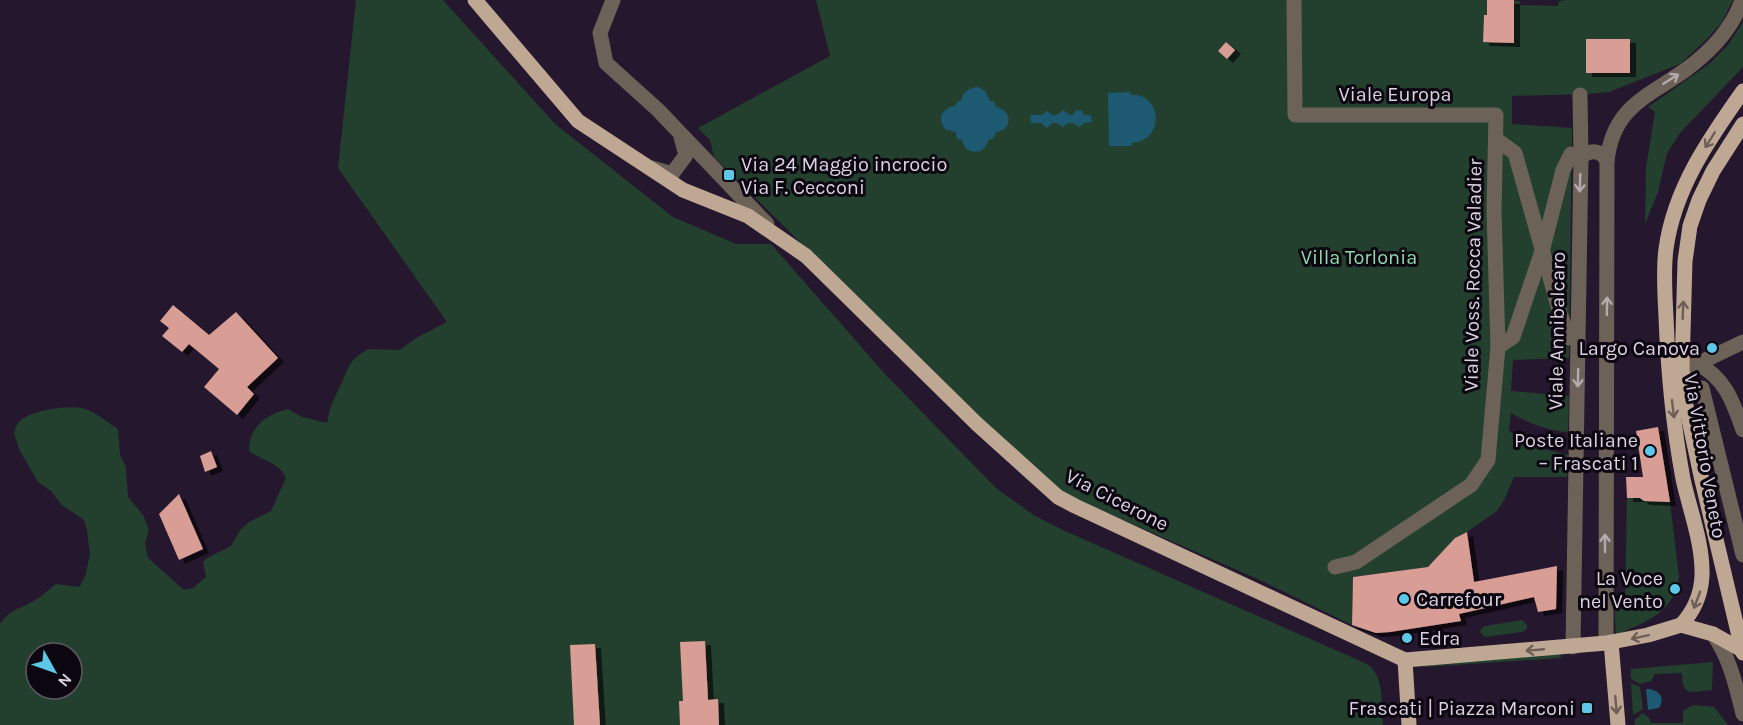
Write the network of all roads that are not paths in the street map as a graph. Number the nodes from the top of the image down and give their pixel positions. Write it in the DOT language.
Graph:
graph roads {
  1 [pos="475,0"];
  2 [pos="613,0"];
  3 [pos="1294,0"];
  4 [pos="1742,0"];
  5 [pos="1743,91"];
  6 [pos="1580,95"];
  7 [pos="1496,115"];
  8 [pos="1743,124"];
  9 [pos="679,132"];
  10 [pos="1496,139"];
  11 [pos="1576,155"];
  12 [pos="1608,161"];
  13 [pos="647,166"];
  14 [pos="782,240"];
  15 [pos="1543,248"];
  16 [pos="1569,338"];
  17 [pos="1743,342"];
  18 [pos="1498,348"];
  19 [pos="1697,364"];
  20 [pos="1675,369"];
  21 [pos="1701,388"];
  22 [pos="1743,429"];
  23 [pos="1743,555"];
  24 [pos="1335,567"];
  25 [pos="1681,625"];
  26 [pos="1713,634"];
  27 [pos="1609,643"];
  28 [pos="1573,646"];
  29 [pos="1743,652"];
  30 [pos="1406,660"];
  31 [pos="1743,714"];
  32 [pos="1409,725"];
  33 [pos="1618,725"];
  1 -- 13 [label="main road, Via Cicerone"];
  2 -- 9 [label="street"];
  3 -- 7 [label="street, Viale Europa"];
  12 -- 4 [label="street, one-way"];
  5 -- 20 [label="main road, Via Vittorio Veneto, one-way"];
  6 -- 11 [label="street, Viale Annibalcaro"];
  7 -- 10 [label="street, Viale Voss. Rocca Valadier"];
  20 -- 8 [label="main road, Via Vittorio Veneto, one-way"];
  9 -- 13 [label="street"];
  9 -- 14 [label="street"];
  10 -- 15 [label="street"];
  10 -- 18 [label="street, Viale Voss. Rocca Valadier"];
  11 -- 12 [label="street"];
  11 -- 15 [label="street"];
  11 -- 28 [label="street, Viale Annibalcaro, one-way"];
  27 -- 12 [label="street, one-way"];
  13 -- 14 [label="main road, Via Cicerone"];
  14 -- 30 [label="main road, Via Cicerone"];
  15 -- 16 [label="street"];
  15 -- 18 [label="street"];
  17 -- 19 [label="street"];
  18 -- 24 [label="street, Viale Voss. Rocca Valadier"];
  19 -- 20 [label="street"];
  19 -- 22 [label="street"];
  20 -- 25 [label="main road, Via Vittorio Veneto, one-way"];
  20 -- 29 [label="main road, Via Vittorio Veneto"];
  21 -- 23 [label="street"];
  25 -- 26 [label="main road"];
  25 -- 27 [label="main road, one-way"];
  26 -- 29 [label="main road"];
  26 -- 31 [label="street"];
  27 -- 28 [label="main road"];
  27 -- 33 [label="main road, one-way"];
  28 -- 30 [label="main road, one-way"];
  30 -- 32 [label="main road"];
}
